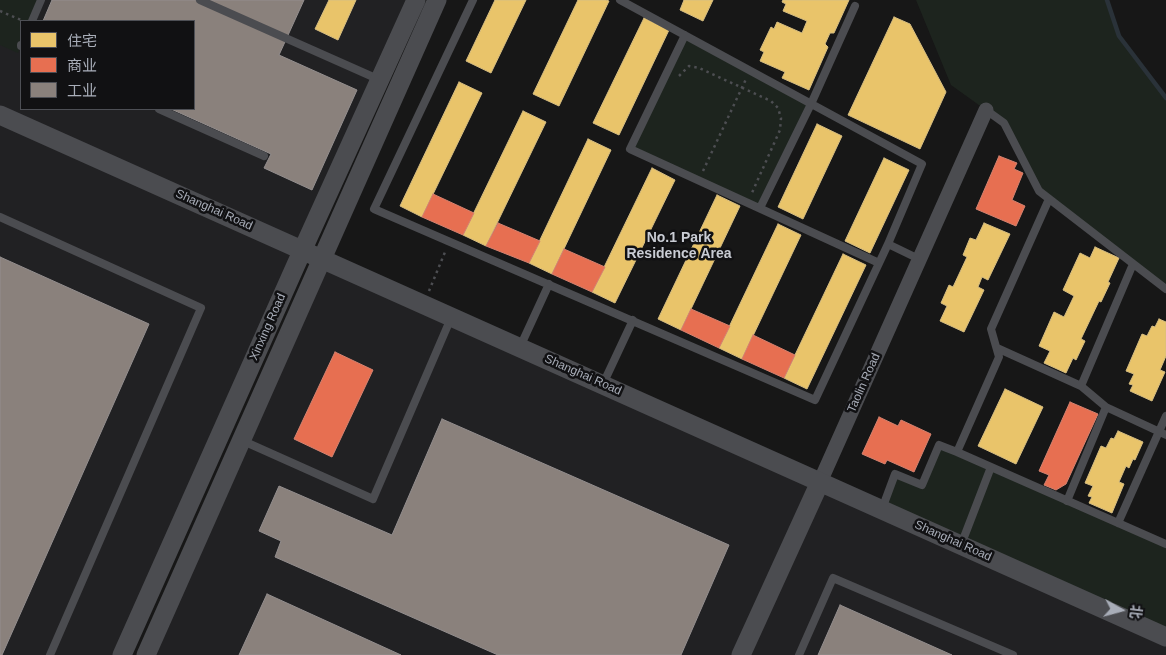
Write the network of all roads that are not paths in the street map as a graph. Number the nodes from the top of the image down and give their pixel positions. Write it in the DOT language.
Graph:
graph roads {
  1 [pos="41,0"];
  2 [pos="200,0"];
  3 [pos="416,0"];
  4 [pos="437,0"];
  5 [pos="473,0"];
  6 [pos="620,0"];
  7 [pos="855,6"];
  8 [pos="32,20"];
  9 [pos="684,35"];
  10 [pos="380,80"];
  11 [pos="811,104"];
  12 [pos="161,110"];
  13 [pos="986,110"];
  14 [pos="0,115"];
  15 [pos="264,156"];
  16 [pos="1049,199"];
  17 [pos="760,208"];
  18 [pos="0,217"];
  19 [pos="888,244"];
  20 [pos="302,249"];
  21 [pos="322,258"];
  22 [pos="919,259"];
  23 [pos="879,263"];
  24 [pos="1133,264"];
  25 [pos="549,284"];
  26 [pos="1166,289"];
  27 [pos="452,316"];
  28 [pos="633,320"];
  29 [pos="520,346"];
  30 [pos="996,348"];
  31 [pos="602,384"];
  32 [pos="1081,386"];
  33 [pos="1106,407"];
  34 [pos="1166,416"];
  35 [pos="1163,433"];
  36 [pos="241,440"];
  37 [pos="957,452"];
  38 [pos="992,467"];
  39 [pos="820,482"];
  40 [pos="1067,501"];
  41 [pos="882,509"];
  42 [pos="1118,523"];
  43 [pos="1166,544"];
  44 [pos="961,545"];
  45 [pos="1166,637"];
  46 [pos="50,655"];
  47 [pos="122,655"];
  48 [pos="146,655"];
  49 [pos="741,655"];
  50 [pos="799,655"];
  51 [pos="1013,655"];
  1 -- 8 [label="lane"];
  2 -- 10 [label="lane"];
  3 -- 10 [label="street, Xinxing Road"];
  4 -- 21 [label="street, Xinxing Road"];
  5 -- 25 [label="lane"];
  6 -- 9 [label="lane"];
  7 -- 11 [label="lane"];
  9 -- 11 [label="lane"];
  9 -- 17 [label="lane"];
  10 -- 20 [label="street, Xinxing Road"];
  11 -- 17 [label="lane"];
  11 -- 19 [label="lane"];
  12 -- 15 [label="lane"];
  13 -- 16 [label="lane"];
  13 -- 22 [label="street, Taolin Road"];
  14 -- 20 [label="street, Shanghai Road"];
  16 -- 24 [label="lane"];
  16 -- 30 [label="lane"];
  17 -- 23 [label="lane"];
  18 -- 46 [label="lane"];
  19 -- 22 [label="lane"];
  19 -- 23 [label="lane"];
  20 -- 21 [label="street, Shanghai Road"];
  20 -- 47 [label="street, Xinxing Road"];
  21 -- 27 [label="street, Shanghai Road"];
  21 -- 36 [label="street, Xinxing Road"];
  22 -- 39 [label="street, Taolin Road"];
  23 -- 28 [label="lane"];
  24 -- 26 [label="lane"];
  24 -- 32 [label="lane"];
  25 -- 28 [label="lane"];
  25 -- 29 [label="lane"];
  27 -- 29 [label="street, Shanghai Road"];
  27 -- 36 [label="lane"];
  28 -- 31 [label="lane"];
  29 -- 31 [label="street, Shanghai Road"];
  30 -- 32 [label="lane"];
  30 -- 37 [label="lane"];
  31 -- 39 [label="street, Shanghai Road"];
  32 -- 33 [label="lane"];
  33 -- 35 [label="lane"];
  33 -- 40 [label="lane"];
  34 -- 35 [label="lane"];
  35 -- 42 [label="lane"];
  36 -- 48 [label="street, Xinxing Road"];
  37 -- 38 [label="lane"];
  37 -- 41 [label="lane"];
  38 -- 40 [label="lane"];
  38 -- 44 [label="lane"];
  39 -- 41 [label="street, Shanghai Road"];
  39 -- 49 [label="street, Taolin Road"];
  40 -- 42 [label="lane"];
  41 -- 44 [label="street, Shanghai Road"];
  42 -- 43 [label="lane"];
  44 -- 45 [label="street, Shanghai Road"];
  50 -- 51 [label="lane"];
}
